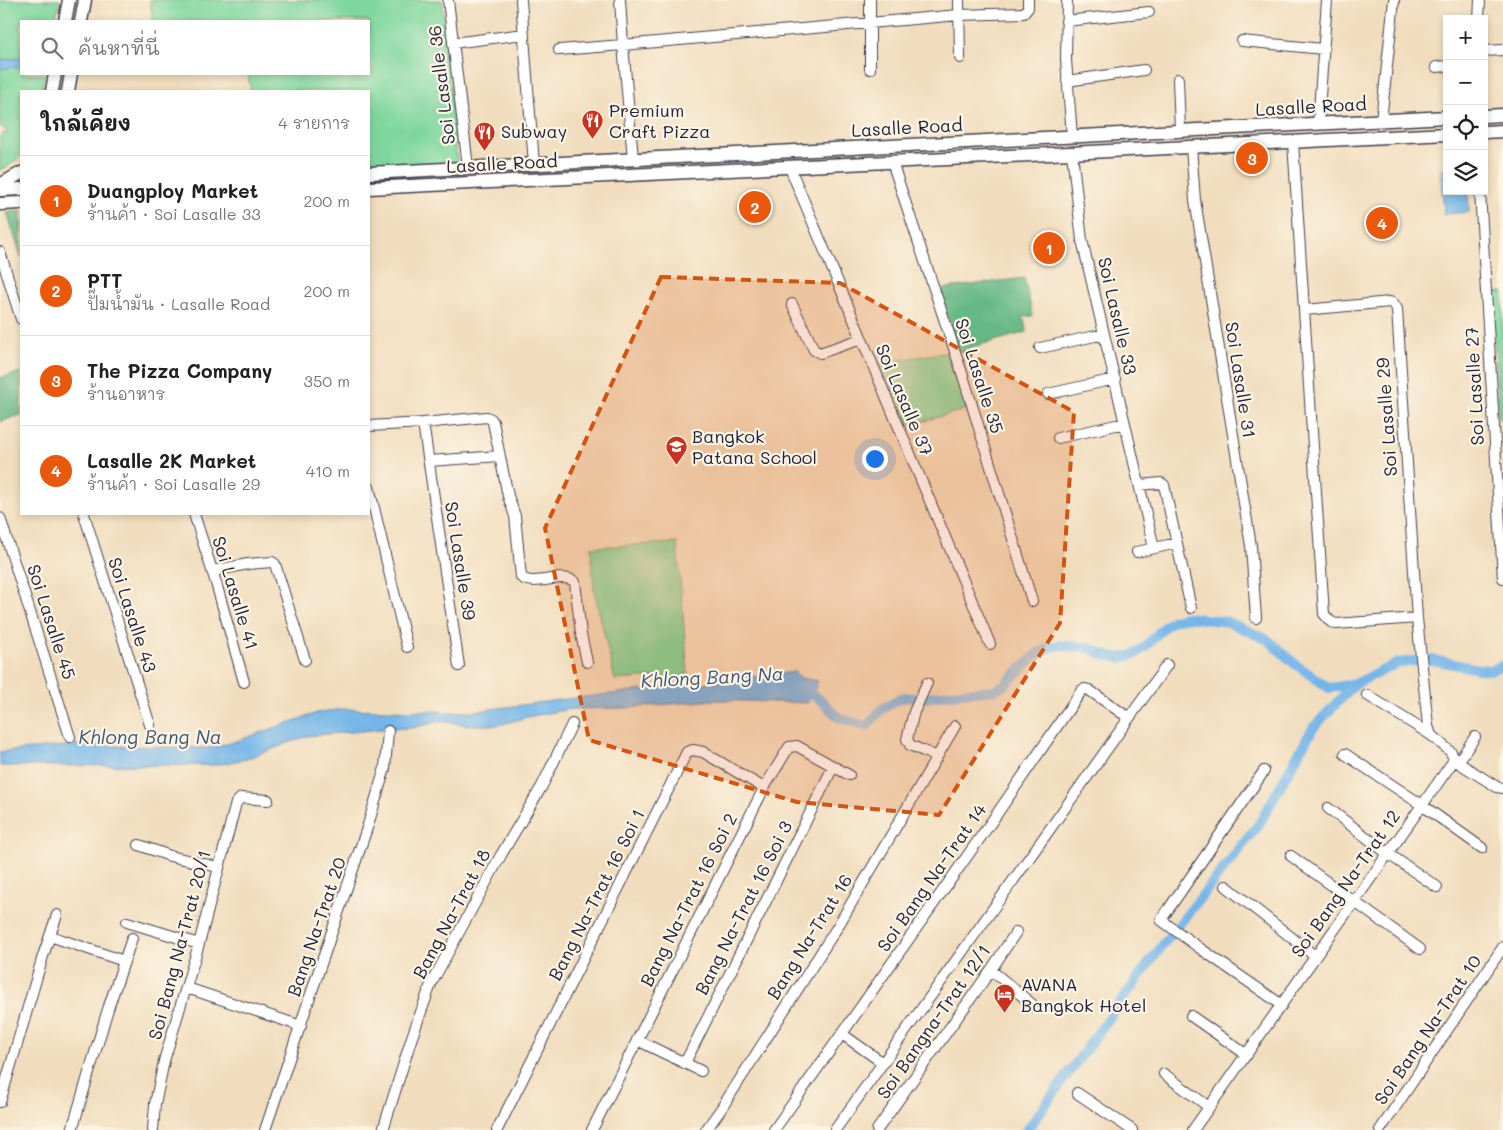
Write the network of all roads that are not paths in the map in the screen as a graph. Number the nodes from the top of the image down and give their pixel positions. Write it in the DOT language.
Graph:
graph roads {
  1 [pos="69,0"];
  2 [pos="85,0"];
  3 [pos="448,0"];
  4 [pos="521,0"];
  5 [pos="620,0"];
  6 [pos="870,0"];
  7 [pos="959,0"];
  8 [pos="1028,0"];
  9 [pos="1067,0"];
  10 [pos="1327,0"];
  11 [pos="1394,0"];
  12 [pos="1480,0"];
  13 [pos="1149,12"];
  14 [pos="959,15"];
  15 [pos="1479,15"];
  16 [pos="65,20"];
  17 [pos="81,20"];
  18 [pos="1066,21"];
  19 [pos="870,23"];
  20 [pos="524,34"];
  21 [pos="1242,41"];
  22 [pos="453,43"];
  23 [pos="623,45"];
  24 [pos="1323,49"];
  25 [pos="559,50"];
  26 [pos="1503,50"];
  27 [pos="1488,51"];
  28 [pos="960,58"];
  29 [pos="1443,66"];
  30 [pos="1436,67"];
  31 [pos="870,69"];
  32 [pos="1144,70"];
  33 [pos="55,75"];
  34 [pos="71,75"];
  35 [pos="1178,79"];
  36 [pos="1067,81"];
  37 [pos="52,90"];
  38 [pos="68,90"];
  39 [pos="1503,114"];
  40 [pos="1488,116"];
  41 [pos="1443,117"];
  42 [pos="1381,121"];
  43 [pos="1318,124"];
  44 [pos="1180,131"];
  45 [pos="1503,131"];
  46 [pos="1488,132"];
  47 [pos="1443,134"];
  48 [pos="1072,136"];
  49 [pos="1293,142"];
  50 [pos="1191,147"];
  51 [pos="1072,153"];
  52 [pos="633,159"];
  53 [pos="892,162"];
  54 [pos="534,164"];
  55 [pos="468,167"];
  56 [pos="790,168"];
  57 [pos="370,173"];
  58 [pos="20,174"];
  59 [pos="470,183"];
  60 [pos="0,185"];
  61 [pos="370,188"];
  62 [pos="20,189"];
  63 [pos="0,190"];
  64 [pos="1480,195"];
  65 [pos="20,203"];
  66 [pos="0,204"];
  67 [pos="0,252"];
  68 [pos="5,284"];
  69 [pos="792,304"];
  70 [pos="1304,310"];
  71 [pos="20,317"];
  72 [pos="1104,334"];
  73 [pos="860,339"];
  74 [pos="1040,348"];
  75 [pos="1115,379"];
  76 [pos="1048,394"];
  77 [pos="423,423"];
  78 [pos="1125,423"];
  79 [pos="370,426"];
  80 [pos="1058,438"];
  81 [pos="500,456"];
  82 [pos="428,461"];
  83 [pos="1140,485"];
  84 [pos="370,491"];
  85 [pos="84,515"];
  86 [pos="194,515"];
  87 [pos="0,518"];
  88 [pos="1177,543"];
  89 [pos="1154,548"];
  90 [pos="1137,552"];
  91 [pos="212,571"];
  92 [pos="1503,578"];
  93 [pos="1032,602"];
  94 [pos="1191,608"];
  95 [pos="1256,618"];
  96 [pos="1417,618"];
  97 [pos="990,644"];
  98 [pos="407,647"];
  99 [pos="305,660"];
  100 [pos="587,662"];
  101 [pos="1167,665"];
  102 [pos="459,666"];
  103 [pos="244,682"];
  104 [pos="927,683"];
  105 [pos="1367,695"];
  106 [pos="1129,718"];
  107 [pos="572,724"];
  108 [pos="150,725"];
  109 [pos="955,726"];
  110 [pos="388,731"];
  111 [pos="1431,735"];
  112 [pos="70,737"];
  113 [pos="1475,737"];
  114 [pos="1345,754"];
  115 [pos="937,757"];
  116 [pos="1456,761"];
  117 [pos="833,767"];
  118 [pos="1264,771"];
  119 [pos="849,774"];
  120 [pos="764,788"];
  121 [pos="1503,788"];
  122 [pos="268,800"];
  123 [pos="1422,805"];
  124 [pos="1328,808"];
  125 [pos="138,845"];
  126 [pos="1482,848"];
  127 [pos="1387,853"];
  128 [pos="1291,856"];
  129 [pos="218,867"];
  130 [pos="1226,886"];
  131 [pos="1437,887"];
  132 [pos="1354,902"];
  133 [pos="57,915"];
  134 [pos="127,922"];
  135 [pos="1016,932"];
  136 [pos="50,936"];
  137 [pos="132,938"];
  138 [pos="199,944"];
  139 [pos="1503,947"];
  140 [pos="1420,949"];
  141 [pos="1316,956"];
  142 [pos="124,961"];
  143 [pos="992,970"];
  144 [pos="187,988"];
  145 [pos="1033,1005"];
  146 [pos="1282,1005"];
  147 [pos="1191,1016"];
  148 [pos="301,1026"];
  149 [pos="842,1034"];
  150 [pos="637,1040"];
  151 [pos="1246,1055"];
  152 [pos="685,1063"];
  153 [pos="883,1063"];
  154 [pos="701,1071"];
  155 [pos="1164,1074"];
  156 [pos="1077,1093"];
  157 [pos="0,1102"];
  158 [pos="1209,1107"];
  159 [pos="72,1130"];
  160 [pos="153,1130"];
  161 [pos="265,1130"];
  162 [pos="383,1130"];
  163 [pos="497,1130"];
  164 [pos="592,1130"];
  165 [pos="706,1130"];
  166 [pos="774,1130"];
  167 [pos="835,1130"];
  168 [pos="877,1130"];
  169 [pos="1132,1130"];
  170 [pos="1193,1130"];
  171 [pos="1380,1130"];
  1 -- 16 [label="street"];
  2 -- 17 [label="street"];
  3 -- 22 [label="street, Soi Lasalle 36"];
  4 -- 20 [label="street"];
  5 -- 23 [label="street"];
  6 -- 19 [label="street"];
  7 -- 14 [label="street"];
  8 -- 14 [label="street"];
  9 -- 18 [label="street"];
  10 -- 24 [label="street"];
  11 -- 42 [label="street"];
  12 -- 15 [label="street"];
  13 -- 18 [label="street"];
  14 -- 19 [label="street"];
  14 -- 28 [label="street"];
  18 -- 36 [label="street"];
  19 -- 23 [label="street"];
  19 -- 31 [label="street"];
  20 -- 22 [label="street"];
  20 -- 54 [label="street"];
  21 -- 24 [label="street"];
  22 -- 55 [label="street, Soi Lasalle 36"];
  23 -- 25 [label="street"];
  23 -- 52 [label="street"];
  24 -- 43 [label="street"];
  26 -- 27 [label="street"];
  29 -- 30 [label="street"];
  32 -- 36 [label="street"];
  33 -- 37 [label="street"];
  34 -- 38 [label="street"];
  35 -- 44 [label="street"];
  36 -- 48 [label="street"];
  39 -- 40 [label="street"];
  41 -- 42 [label="street, Lasalle Road"];
  42 -- 43 [label="street, Lasalle Road"];
  43 -- 44 [label="street, Lasalle Road"];
  44 -- 48 [label="street, Lasalle Road"];
  45 -- 46 [label="street"];
  47 -- 49 [label="street, Lasalle Road"];
  48 -- 51 [label="street"];
  48 -- 52 [label="street, Lasalle Road"];
  49 -- 50 [label="street, Lasalle Road"];
  49 -- 70 [label="street"];
  50 -- 51 [label="street, Lasalle Road"];
  50 -- 95 [label="street, Soi Lasalle 31"];
  51 -- 53 [label="street, Lasalle Road"];
  51 -- 72 [label="street, Soi Lasalle 33"];
  52 -- 54 [label="street, Lasalle Road"];
  53 -- 56 [label="street, Lasalle Road"];
  53 -- 93 [label="street, Soi Lasalle 35"];
  54 -- 55 [label="street, Lasalle Road"];
  55 -- 57 [label="street, Lasalle Road"];
  55 -- 59 [label="street"];
  56 -- 59 [label="street, Lasalle Road"];
  56 -- 73 [label="street, Soi Lasalle 37"];
  58 -- 60 [label="street"];
  59 -- 61 [label="street, Lasalle Road"];
  62 -- 63 [label="street"];
  64 -- 92 [label="street, Soi Lasalle 27"];
  65 -- 66 [label="street"];
  67 -- 68 [label="street"];
  68 -- 71 [label="street"];
  69 -- 73 [label="street"];
  70 -- 96 [label="street"];
  70 -- 96 [label="street, Soi Lasalle 29"];
  72 -- 74 [label="street"];
  72 -- 75 [label="street, Soi Lasalle 33"];
  73 -- 97 [label="street, Soi Lasalle 37"];
  75 -- 76 [label="street"];
  75 -- 78 [label="street, Soi Lasalle 33"];
  77 -- 79 [label="street"];
  77 -- 81 [label="street"];
  77 -- 82 [label="street, Soi Lasalle 39"];
  78 -- 80 [label="street"];
  78 -- 83 [label="street, Soi Lasalle 33"];
  81 -- 82 [label="street"];
  81 -- 100 [label="street"];
  82 -- 102 [label="street, Soi Lasalle 39"];
  83 -- 88 [label="street"];
  83 -- 89 [label="street, Soi Lasalle 33"];
  84 -- 98 [label="street"];
  85 -- 108 [label="street, Soi Lasalle 43"];
  86 -- 91 [label="street, Soi Lasalle 41"];
  87 -- 112 [label="street, Soi Lasalle 45"];
  88 -- 89 [label="street"];
  88 -- 94 [label="street"];
  89 -- 90 [label="street"];
  91 -- 99 [label="street"];
  91 -- 103 [label="street, Soi Lasalle 41"];
  96 -- 111 [label="street, Soi Lasalle 29"];
  101 -- 106 [label="street"];
  104 -- 115 [label="street"];
  105 -- 111 [label="street"];
  106 -- 149 [label="street, Soi Bang Na-Trat 14"];
  106 -- 153 [label="street"];
  107 -- 162 [label="street, Bang Na-Trat 18"];
  109 -- 115 [label="street, Bang Na-Trat 16"];
  110 -- 148 [label="street, Bang Na-Trat 20"];
  111 -- 116 [label="street"];
  113 -- 116 [label="street, Soi Bang Na-Trat 12"];
  114 -- 123 [label="street"];
  115 -- 165 [label="street, Bang Na-Trat 16"];
  116 -- 121 [label="street"];
  116 -- 123 [label="street, Soi Bang Na-Trat 12"];
  117 -- 119 [label="street, Bang Na-Trat 16 Soi 2"];
  117 -- 120 [label="street, Bang Na-Trat 16 Soi 2"];
  117 -- 152 [label="street, Bang Na-Trat 16 Soi 3"];
  118 -- 146 [label="street"];
  120 -- 150 [label="street, Bang Na-Trat 16 Soi 2"];
  120 -- 163 [label="street, Bang Na-Trat 16 Soi 1"];
  122 -- 129 [label="street, Soi Bang Na-Trat 20/1"];
  123 -- 126 [label="street"];
  123 -- 127 [label="street, Soi Bang Na-Trat 12"];
  124 -- 127 [label="street"];
  125 -- 129 [label="street"];
  127 -- 131 [label="street"];
  127 -- 132 [label="street, Soi Bang Na-Trat 12"];
  128 -- 132 [label="street"];
  129 -- 138 [label="street, Soi Bang Na-Trat 20/1"];
  130 -- 141 [label="street"];
  132 -- 140 [label="street"];
  132 -- 141 [label="street, Soi Bang Na-Trat 12"];
  133 -- 136 [label="street"];
  134 -- 138 [label="street"];
  135 -- 143 [label="street, Soi Bangna-Trat 12/1"];
  136 -- 142 [label="street"];
  136 -- 157 [label="street"];
  137 -- 142 [label="street"];
  138 -- 144 [label="street, Soi Bang Na-Trat 20/1"];
  139 -- 171 [label="street, Soi Bang Na-Trat 10"];
  141 -- 146 [label="street, Soi Bang Na-Trat 12"];
  142 -- 159 [label="street"];
  143 -- 145 [label="street"];
  143 -- 168 [label="street, Soi Bangna-Trat 12/1"];
  144 -- 148 [label="street"];
  144 -- 160 [label="street, Soi Bang Na-Trat 20/1"];
  146 -- 151 [label="street, Soi Bang Na-Trat 12"];
  147 -- 151 [label="street"];
  148 -- 161 [label="street, Bang Na-Trat 20"];
  149 -- 153 [label="street"];
  149 -- 166 [label="street, Soi Bang Na-Trat 14"];
  150 -- 152 [label="street"];
  150 -- 164 [label="street, Bang Na-Trat 16 Soi 2"];
  151 -- 158 [label="street, Soi Bang Na-Trat 12"];
  152 -- 154 [label="street"];
  153 -- 167 [label="street"];
  155 -- 158 [label="street"];
  156 -- 169 [label="street"];
  158 -- 170 [label="street, Soi Bang Na-Trat 12"];
}
